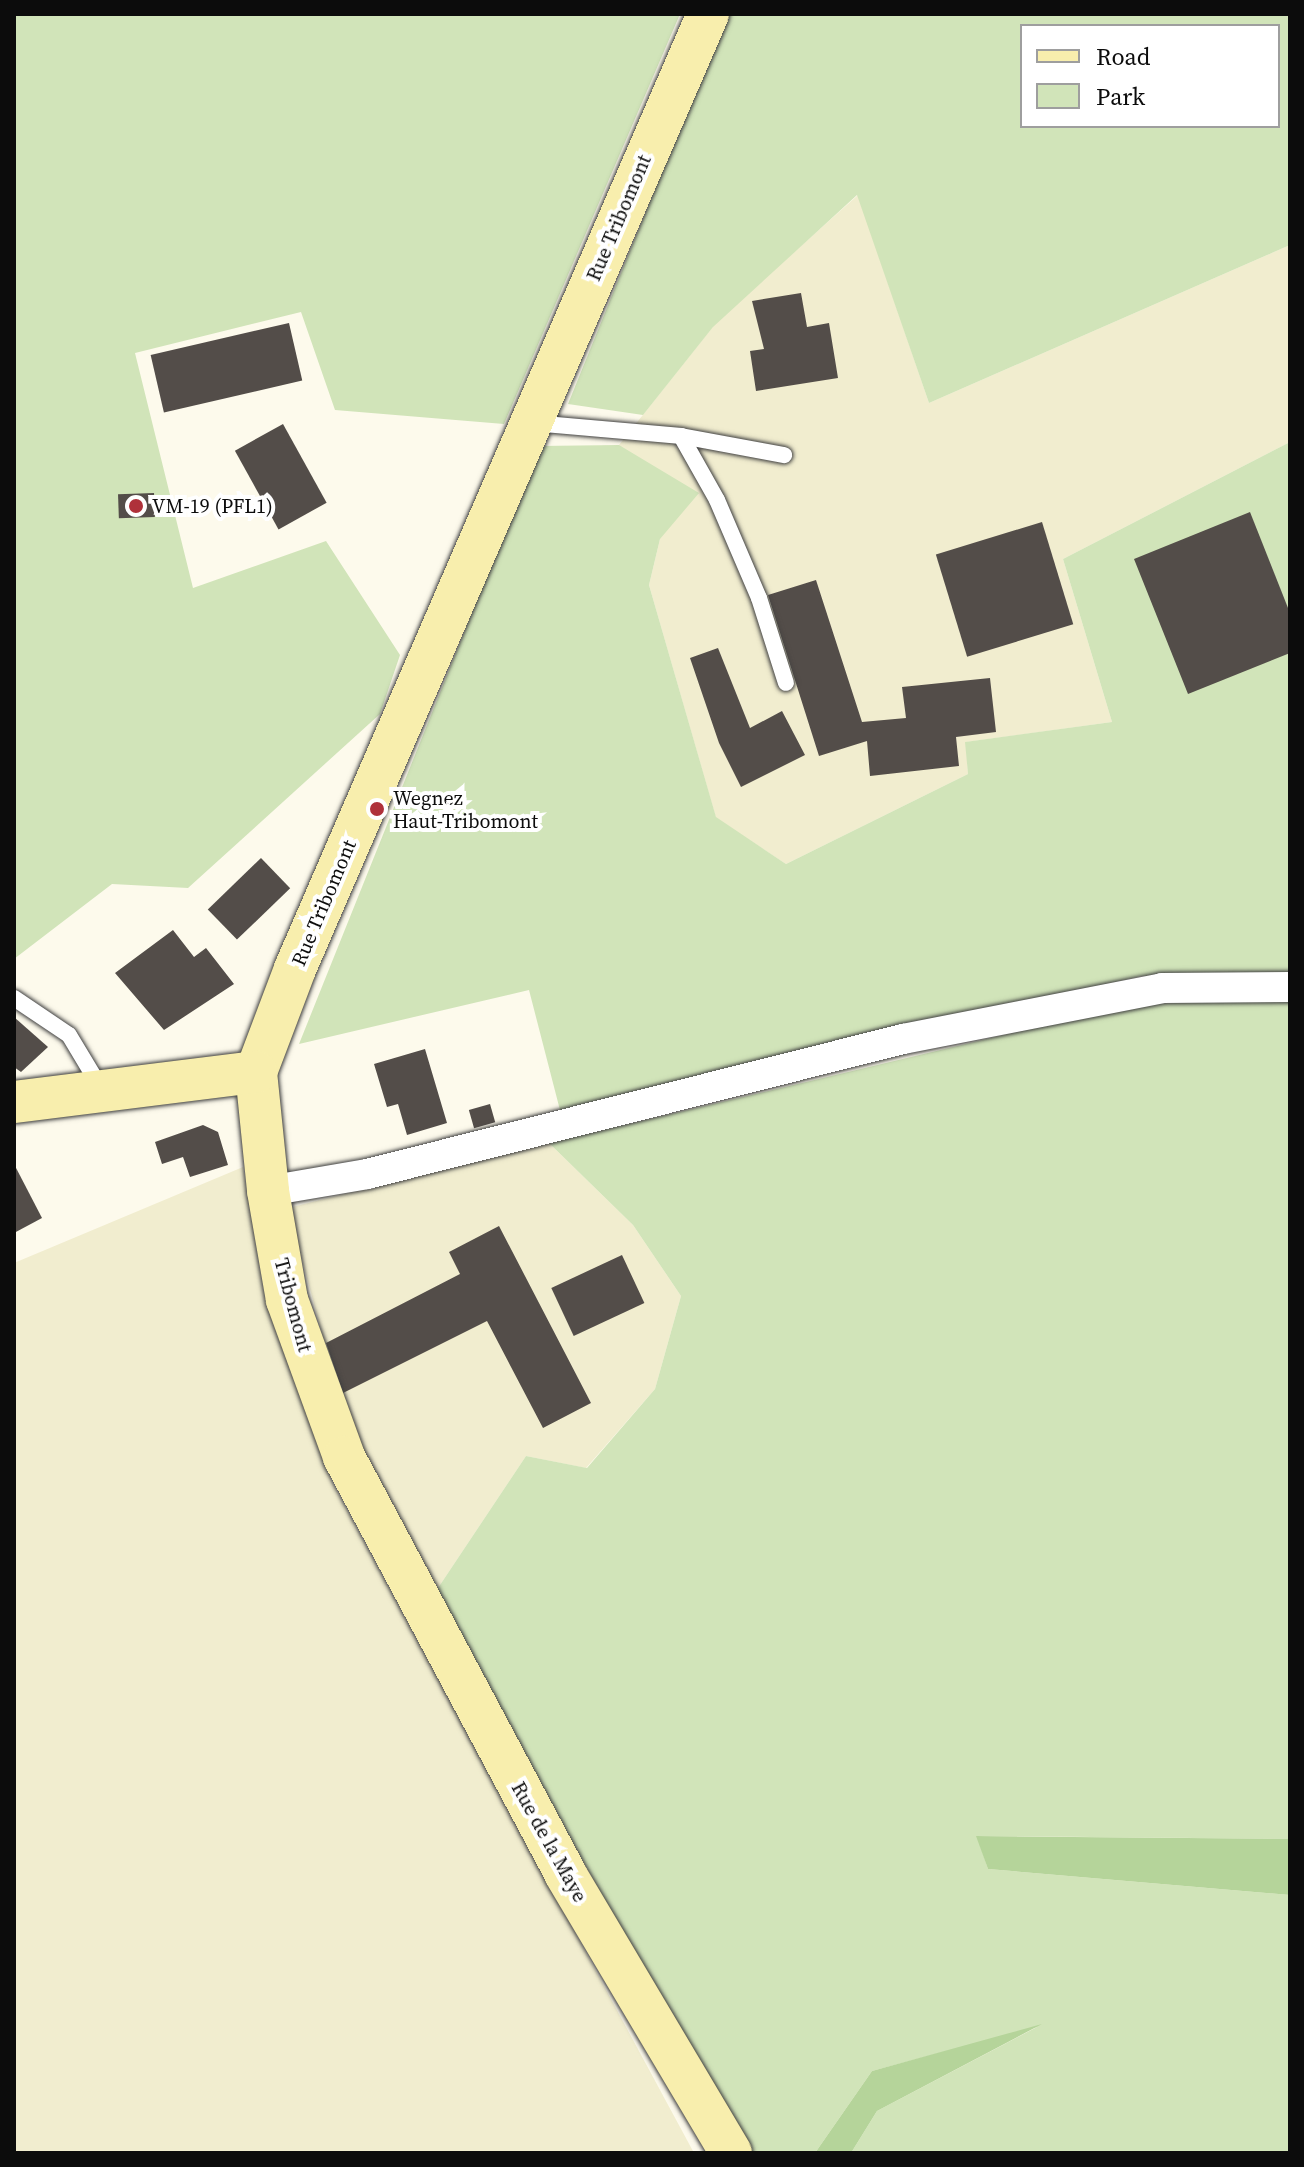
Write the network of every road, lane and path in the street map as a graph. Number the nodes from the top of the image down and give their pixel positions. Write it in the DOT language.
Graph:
graph roads {
  1 [pos="708,14"];
  2 [pos="530,423"];
  3 [pos="681,436"];
  4 [pos="784,455"];
  5 [pos="786,683"];
  6 [pos="1290,987"];
  7 [pos="14,998"];
  8 [pos="256,1072"];
  9 [pos="103,1091"];
  10 [pos="14,1102"];
  11 [pos="268,1191"];
  12 [pos="379,1525"];
  13 [pos="731,2153"];
  1 -- 2 [label="street, Rue Tribomont"];
  2 -- 3 [label="lane"];
  2 -- 8 [label="street, Rue Tribomont"];
  3 -- 4 [label="lane"];
  3 -- 5 [label="lane"];
  6 -- 11 [label="street"];
  7 -- 9 [label="lane"];
  8 -- 9 [label="street"];
  8 -- 11 [label="street, Tribomont"];
  9 -- 10 [label="street"];
  11 -- 12 [label="street, Tribomont"];
  12 -- 13 [label="street, Rue de la Maye"];
}
